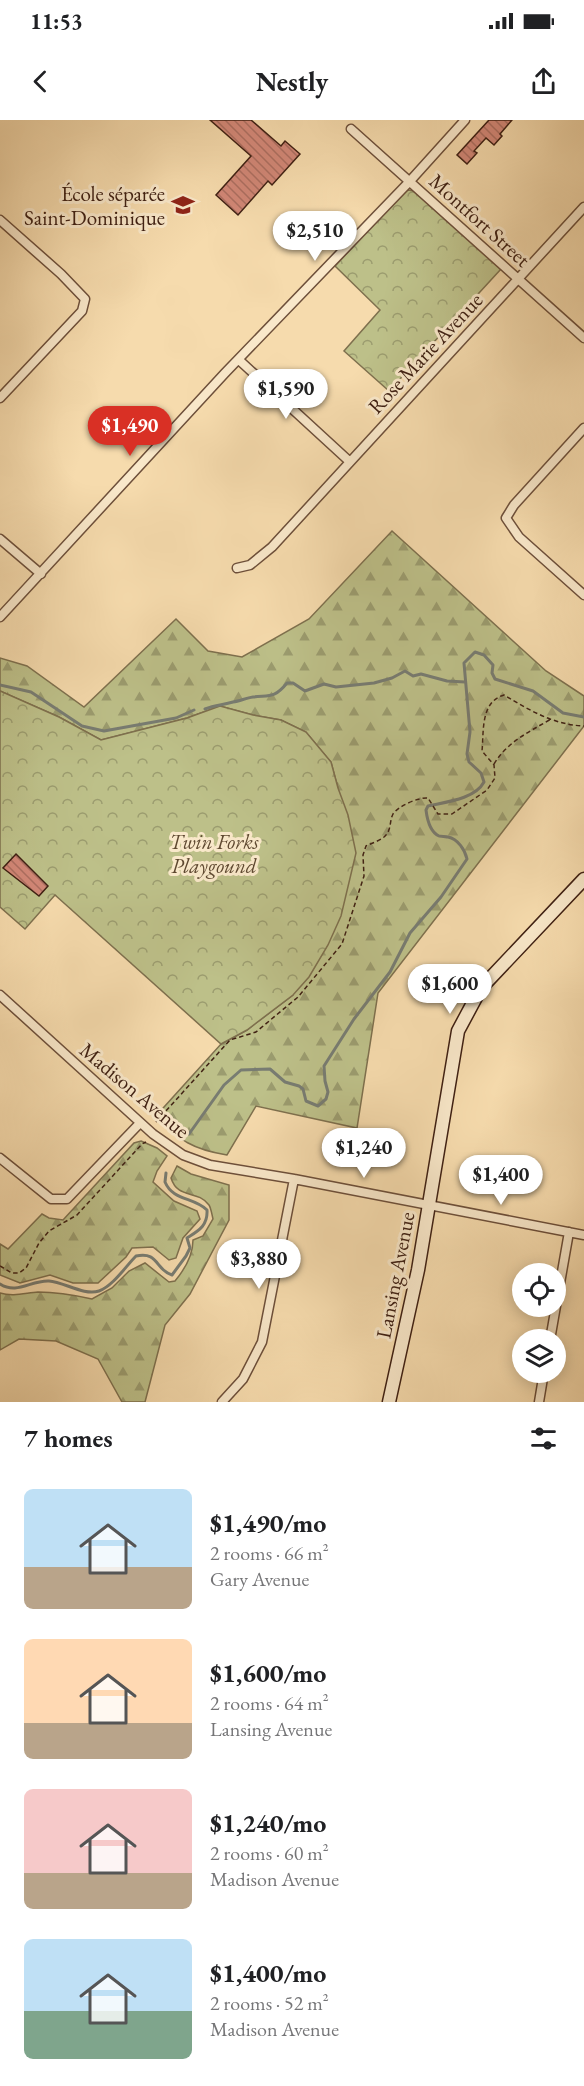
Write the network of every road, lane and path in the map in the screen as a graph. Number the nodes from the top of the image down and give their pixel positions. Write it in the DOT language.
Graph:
graph roads {
  1 [pos="465,120"];
  2 [pos="351,129"];
  3 [pos="410,181"];
  4 [pos="584,207"];
  5 [pos="0,220"];
  6 [pos="518,279"];
  7 [pos="584,338"];
  8 [pos="239,360"];
  9 [pos="0,398"];
  10 [pos="584,428"];
  11 [pos="350,461"];
  12 [pos="0,539"];
  13 [pos="237,568"];
  14 [pos="41,574"];
  15 [pos="584,595"];
  16 [pos="0,617"];
  17 [pos="551,719"];
  18 [pos="584,726"];
  19 [pos="494,765"];
  20 [pos="584,879"];
  21 [pos="0,995"];
  22 [pos="156,1122"];
  23 [pos="140,1123"];
  24 [pos="146,1142"];
  25 [pos="0,1158"];
  26 [pos="294,1179"];
  27 [pos="428,1205"];
  28 [pos="569,1232"];
  29 [pos="584,1235"];
  30 [pos="0,1266"];
  31 [pos="552,1329"];
  32 [pos="542,1383"];
  33 [pos="222,1402"];
  34 [pos="389,1402"];
  35 [pos="539,1402"];
  1 -- 3 [label="street"];
  2 -- 3 [label="street, Montfort Street"];
  3 -- 6 [label="street, Montfort Street"];
  3 -- 8 [label="street"];
  4 -- 6 [label="street, Rose Marie Avenue"];
  5 -- 9 [label="street"];
  6 -- 7 [label="street, Montfort Street"];
  6 -- 11 [label="street, Rose Marie Avenue"];
  8 -- 11 [label="street"];
  8 -- 14 [label="street"];
  10 -- 15 [label="street"];
  11 -- 13 [label="street, Rose Marie Avenue"];
  12 -- 14 [label="street"];
  14 -- 16 [label="street"];
  17 -- 18 [label="path"];
  17 -- 19 [label="path"];
  17 -- 19 [label="path"];
  19 -- 22 [label="path"];
  20 -- 27 [label="street, Lansing Avenue"];
  21 -- 23 [label="street, Madison Avenue"];
  23 -- 25 [label="street"];
  23 -- 26 [label="street, Madison Avenue"];
  24 -- 30 [label="path"];
  26 -- 27 [label="street, Madison Avenue"];
  26 -- 33 [label="street"];
  27 -- 28 [label="street, Madison Avenue"];
  27 -- 34 [label="street, Lansing Avenue"];
  28 -- 29 [label="street, Madison Avenue"];
  28 -- 31 [label="street"];
  32 -- 35 [label="street"];
}
